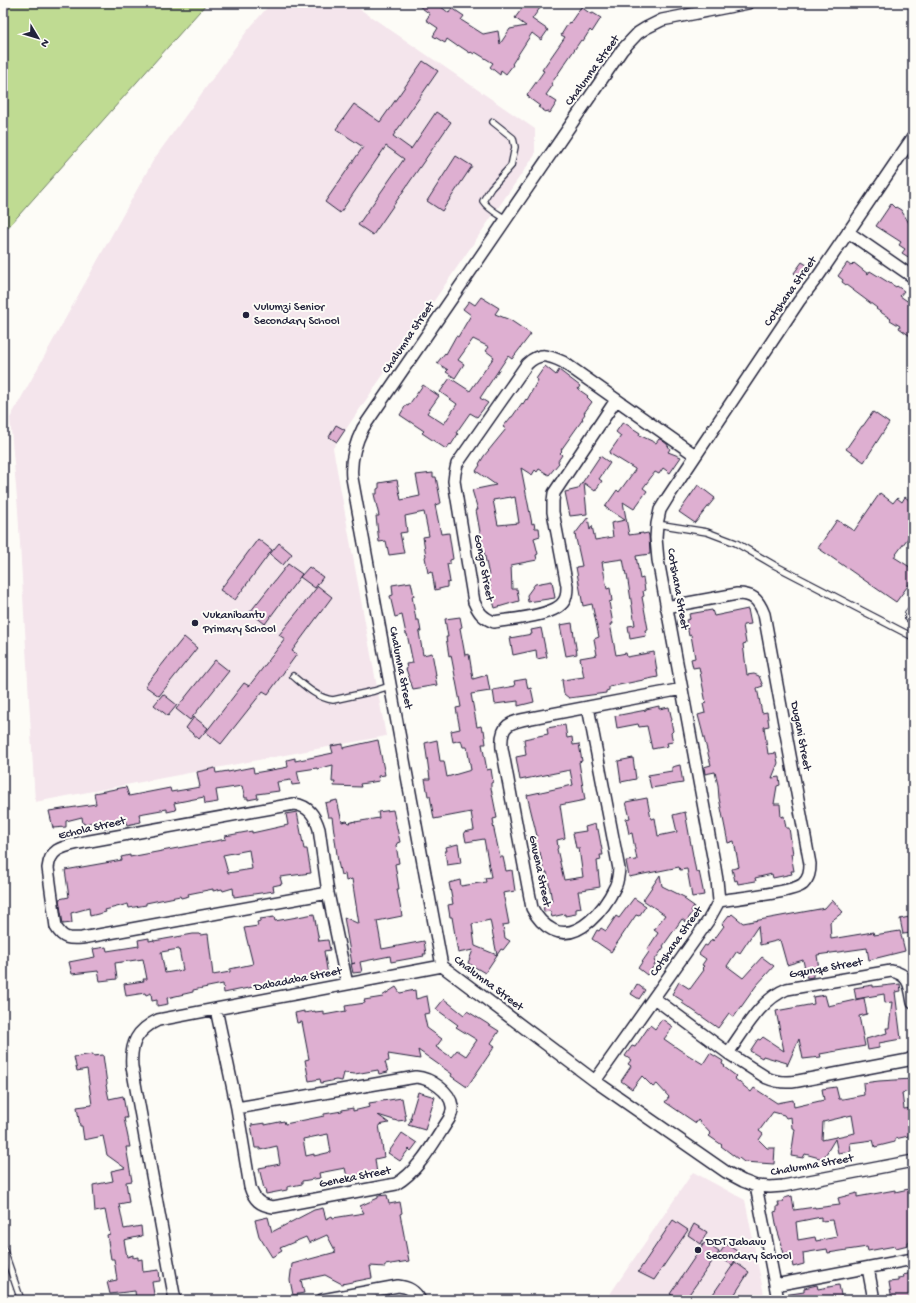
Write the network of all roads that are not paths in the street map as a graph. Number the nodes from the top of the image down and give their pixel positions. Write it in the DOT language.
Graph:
graph roads {
  1 [pos="748,3"];
  2 [pos="493,122"];
  3 [pos="913,137"];
  4 [pos="506,219"];
  5 [pos="848,232"];
  6 [pos="913,277"];
  7 [pos="616,400"];
  8 [pos="695,455"];
  9 [pos="657,524"];
  10 [pos="666,607"];
  11 [pos="913,607"];
  12 [pos="913,622"];
  13 [pos="913,637"];
  14 [pos="293,676"];
  15 [pos="390,686"];
  16 [pos="682,689"];
  17 [pos="588,707"];
  18 [pos="328,893"];
  19 [pos="719,901"];
  20 [pos="442,966"];
  21 [pos="347,984"];
  22 [pos="654,998"];
  23 [pos="913,1003"];
  24 [pos="216,1009"];
  25 [pos="728,1053"];
  26 [pos="913,1057"];
  27 [pos="595,1081"];
  28 [pos="237,1108"];
  29 [pos="913,1160"];
  30 [pos="756,1186"];
  31 [pos="3,1248"];
  32 [pos="913,1259"];
  33 [pos="868,1268"];
  34 [pos="775,1285"];
  35 [pos="21,1300"];
  36 [pos="175,1300"];
  37 [pos="322,1300"];
  38 [pos="420,1300"];
  39 [pos="778,1300"];
  40 [pos="874,1300"];
  1 -- 4 [label="street, Chalumna Street"];
  2 -- 4 [label="lane"];
  3 -- 5 [label="street, Cotshana Street"];
  4 -- 15 [label="street, Chalumna Street"];
  5 -- 6 [label="street"];
  5 -- 8 [label="street, Cotshana Street"];
  7 -- 7 [label="street, Gongo Street"];
  7 -- 8 [label="street, Gongo Street"];
  8 -- 9 [label="street, Cotshana Street"];
  9 -- 10 [label="street, Cotshana Street"];
  9 -- 13 [label="lane"];
  10 -- 16 [label="street, Cotshana Street"];
  10 -- 19 [label="street, Dugani Street"];
  11 -- 12 [label="lane"];
  14 -- 15 [label="lane"];
  15 -- 20 [label="street, Chalumna Street"];
  16 -- 17 [label="street, Gnuena Street"];
  16 -- 19 [label="street, Cotshana Street"];
  17 -- 17 [label="street, Gnuena Street"];
  18 -- 18 [label="street, Echola Street"];
  18 -- 21 [label="street, Echola Street"];
  19 -- 22 [label="street, Cotshana Street"];
  20 -- 21 [label="street, Dabadaba Street"];
  20 -- 27 [label="street, Chalumna Street"];
  21 -- 24 [label="street, Dabadaba Street"];
  22 -- 25 [label="street"];
  22 -- 27 [label="street, Cotshana Street"];
  23 -- 25 [label="street, Gqunqe Street"];
  24 -- 28 [label="street, Geneka Street"];
  24 -- 36 [label="street, Dabadaba Street"];
  25 -- 26 [label="street"];
  27 -- 30 [label="street, Chalumna Street"];
  28 -- 28 [label="street, Geneka Street"];
  29 -- 30 [label="street, Chalumna Street"];
  30 -- 34 [label="street"];
  31 -- 35 [label="lane"];
  32 -- 33 [label="street"];
  33 -- 34 [label="street"];
  33 -- 40 [label="street"];
  34 -- 39 [label="street"];
  37 -- 38 [label="street"];
}
